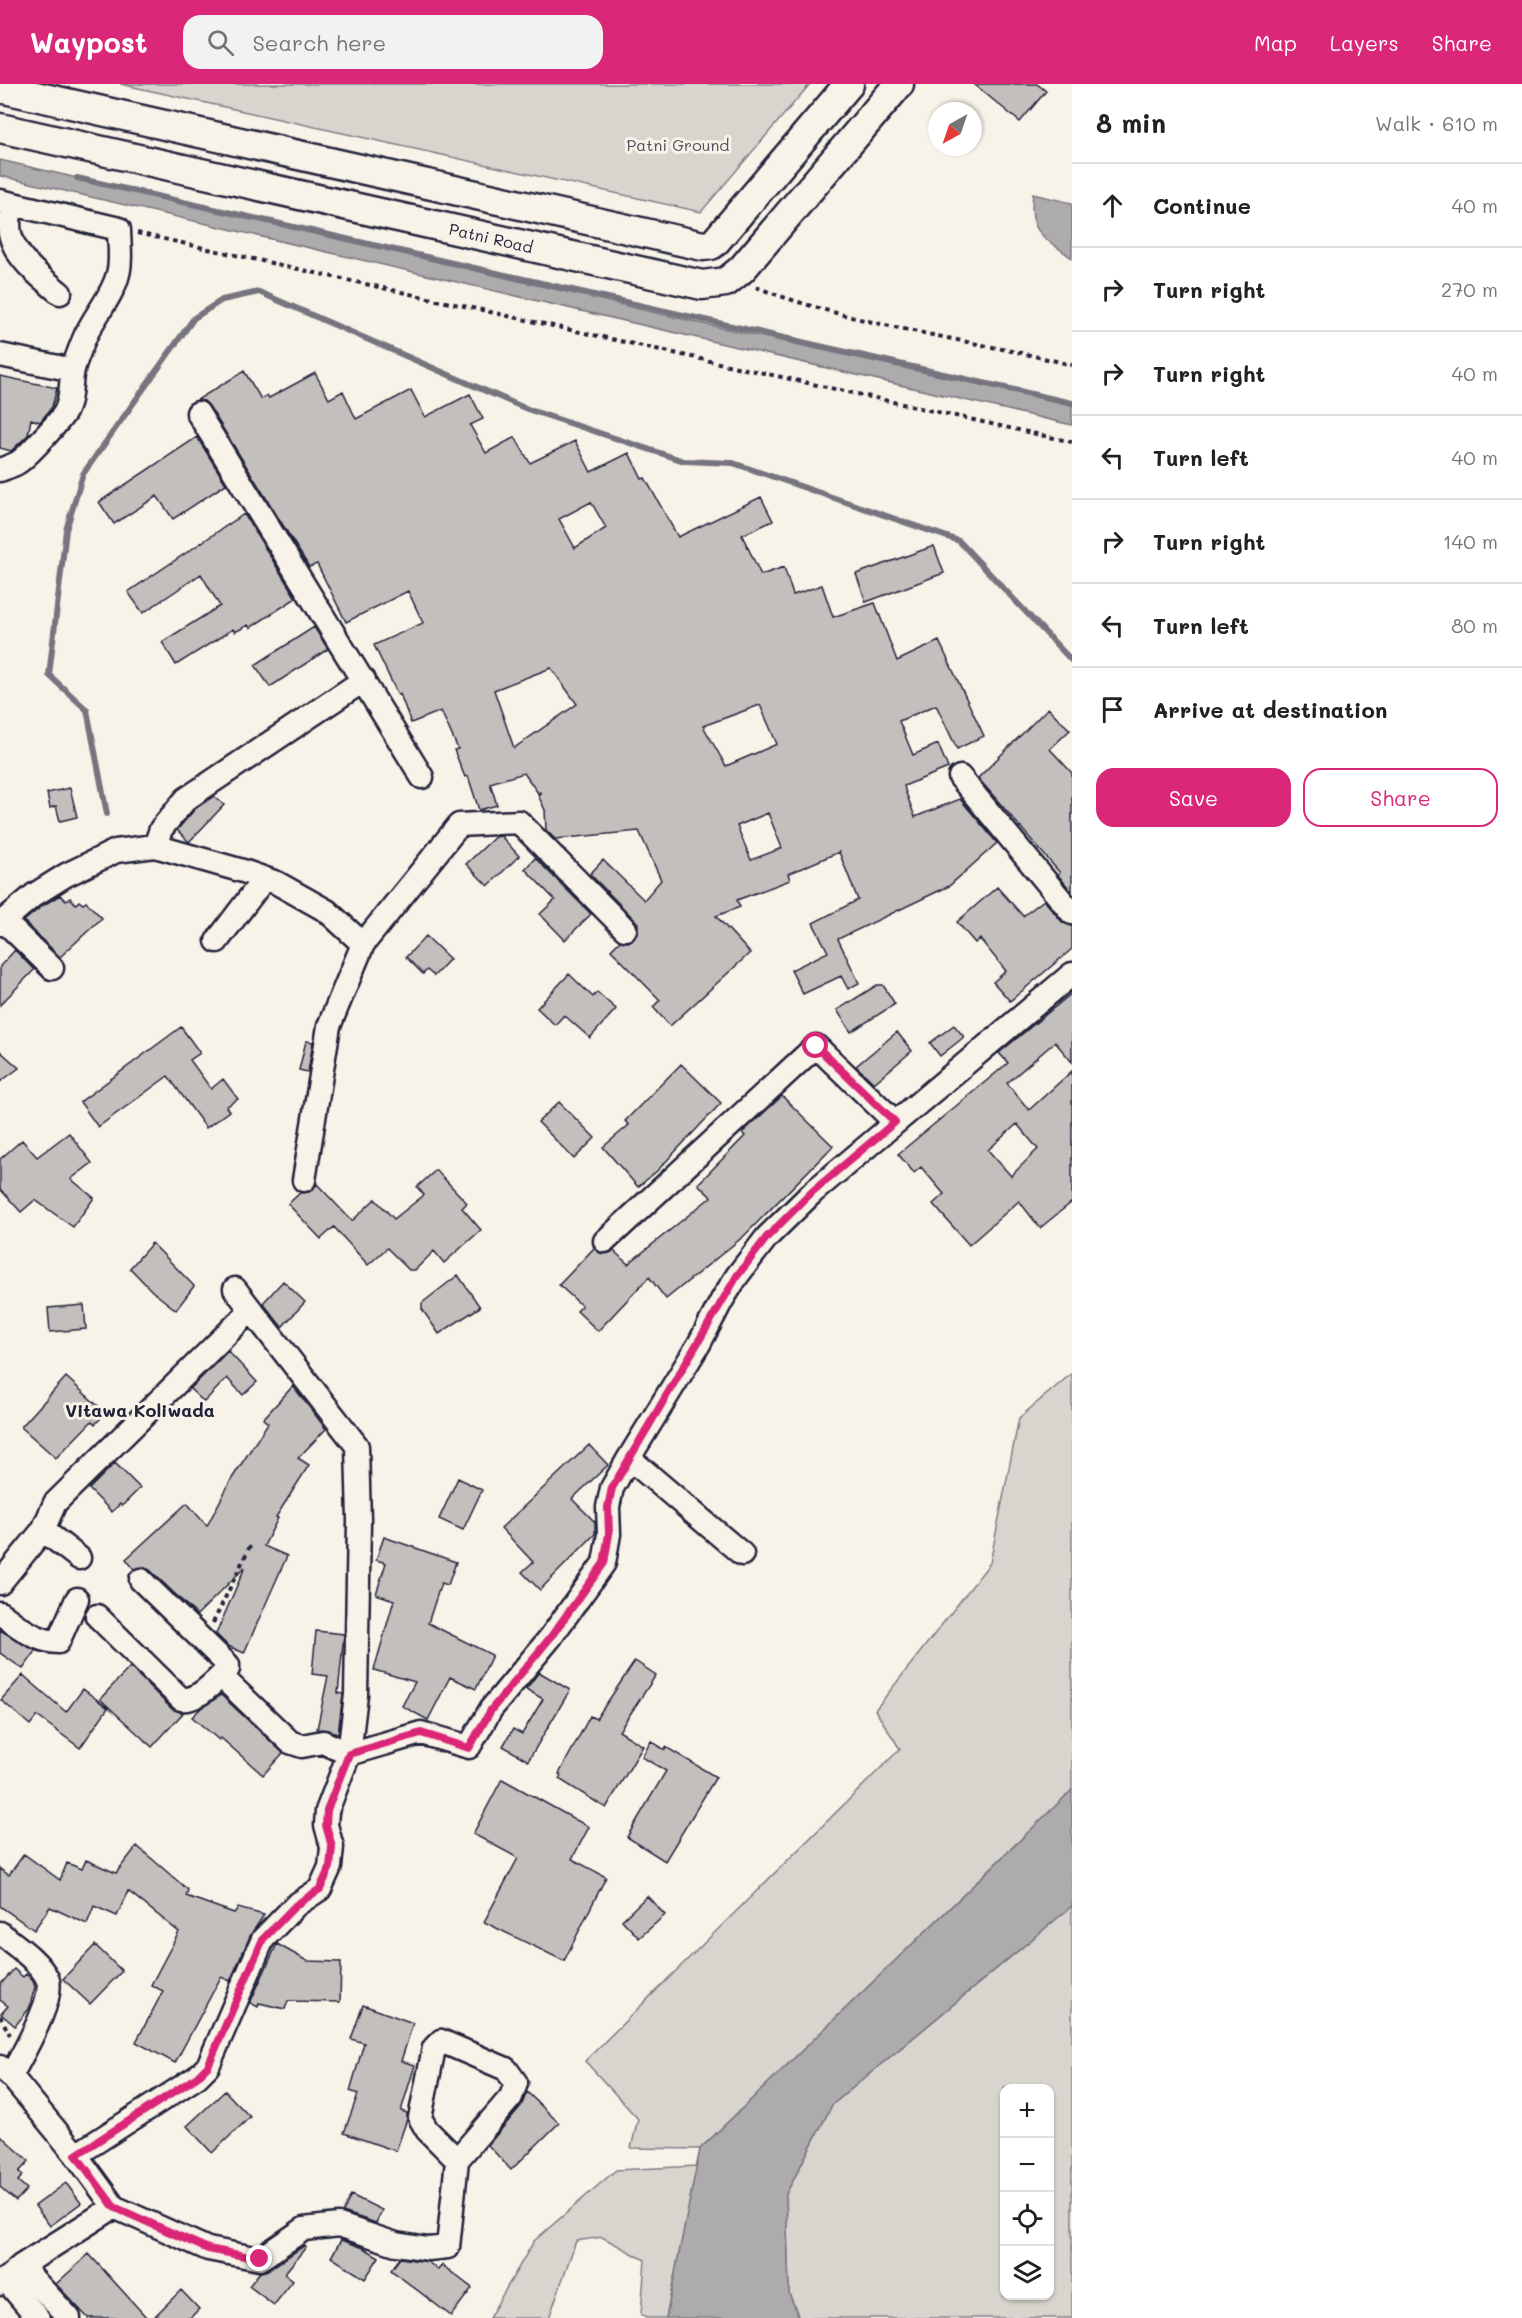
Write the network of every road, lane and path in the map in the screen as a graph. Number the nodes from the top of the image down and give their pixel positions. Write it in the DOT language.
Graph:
graph roads {
  1 [pos="849,84"];
  2 [pos="899,84"];
  3 [pos="0,88"];
  4 [pos="0,128"];
  5 [pos="6,203"];
  6 [pos="119,229"];
  7 [pos="750,285"];
  8 [pos="60,293"];
  9 [pos="0,355"];
  10 [pos="1072,365"];
  11 [pos="73,370"];
  12 [pos="198,413"];
  13 [pos="1072,442"];
  14 [pos="0,470"];
  15 [pos="364,680"];
  16 [pos="422,777"];
  17 [pos="960,777"];
  18 [pos="155,846"];
  19 [pos="264,879"];
  20 [pos="1072,913"];
  21 [pos="2,922"];
  22 [pos="625,929"];
  23 [pos="217,941"];
  24 [pos="363,944"];
  25 [pos="52,968"];
  26 [pos="1072,975"];
  27 [pos="895,1122"];
  28 [pos="304,1180"];
  29 [pos="605,1240"];
  30 [pos="235,1289"];
  31 [pos="251,1310"];
  32 [pos="629,1458"];
  33 [pos="44,1530"];
  34 [pos="251,1544"];
  35 [pos="742,1554"];
  36 [pos="79,1558"];
  37 [pos="141,1580"];
  38 [pos="0,1583"];
  39 [pos="77,1599"];
  40 [pos="0,1613"];
  41 [pos="97,1616"];
  42 [pos="204,1640"];
  43 [pos="221,1676"];
  44 [pos="349,1754"];
  45 [pos="0,1933"];
  46 [pos="6,2072"];
  47 [pos="76,2155"];
  48 [pos="457,2160"];
  49 [pos="114,2207"];
  50 [pos="9,2276"];
  51 [pos="38,2318"];
  52 [pos="69,2318"];
  1 -- 3 [label="main road"];
  2 -- 4 [label="main road, Patni Road"];
  5 -- 6 [label="street"];
  5 -- 8 [label="street"];
  6 -- 11 [label="street"];
  6 -- 13 [label="path"];
  7 -- 10 [label="path"];
  9 -- 11 [label="street"];
  11 -- 14 [label="street"];
  12 -- 15 [label="street"];
  15 -- 16 [label="street"];
  15 -- 18 [label="street"];
  17 -- 20 [label="street"];
  18 -- 19 [label="street"];
  18 -- 21 [label="street"];
  19 -- 23 [label="street"];
  19 -- 24 [label="street"];
  21 -- 25 [label="street"];
  22 -- 24 [label="street"];
  24 -- 28 [label="street"];
  26 -- 27 [label="street"];
  27 -- 29 [label="street"];
  27 -- 32 [label="street"];
  30 -- 31 [label="street"];
  31 -- 33 [label="street"];
  31 -- 44 [label="street"];
  32 -- 35 [label="street"];
  32 -- 44 [label="street"];
  33 -- 36 [label="street"];
  33 -- 38 [label="street"];
  34 -- 42 [label="path"];
  37 -- 42 [label="street"];
  39 -- 40 [label="street"];
  41 -- 43 [label="street"];
  42 -- 43 [label="street"];
  43 -- 44 [label="street"];
  44 -- 47 [label="street"];
  45 -- 46 [label="street"];
  46 -- 47 [label="street"];
  47 -- 49 [label="street"];
  48 -- 48 [label="street"];
  48 -- 49 [label="street"];
  49 -- 50 [label="street"];
  50 -- 51 [label="street"];
  50 -- 52 [label="street"];
}
